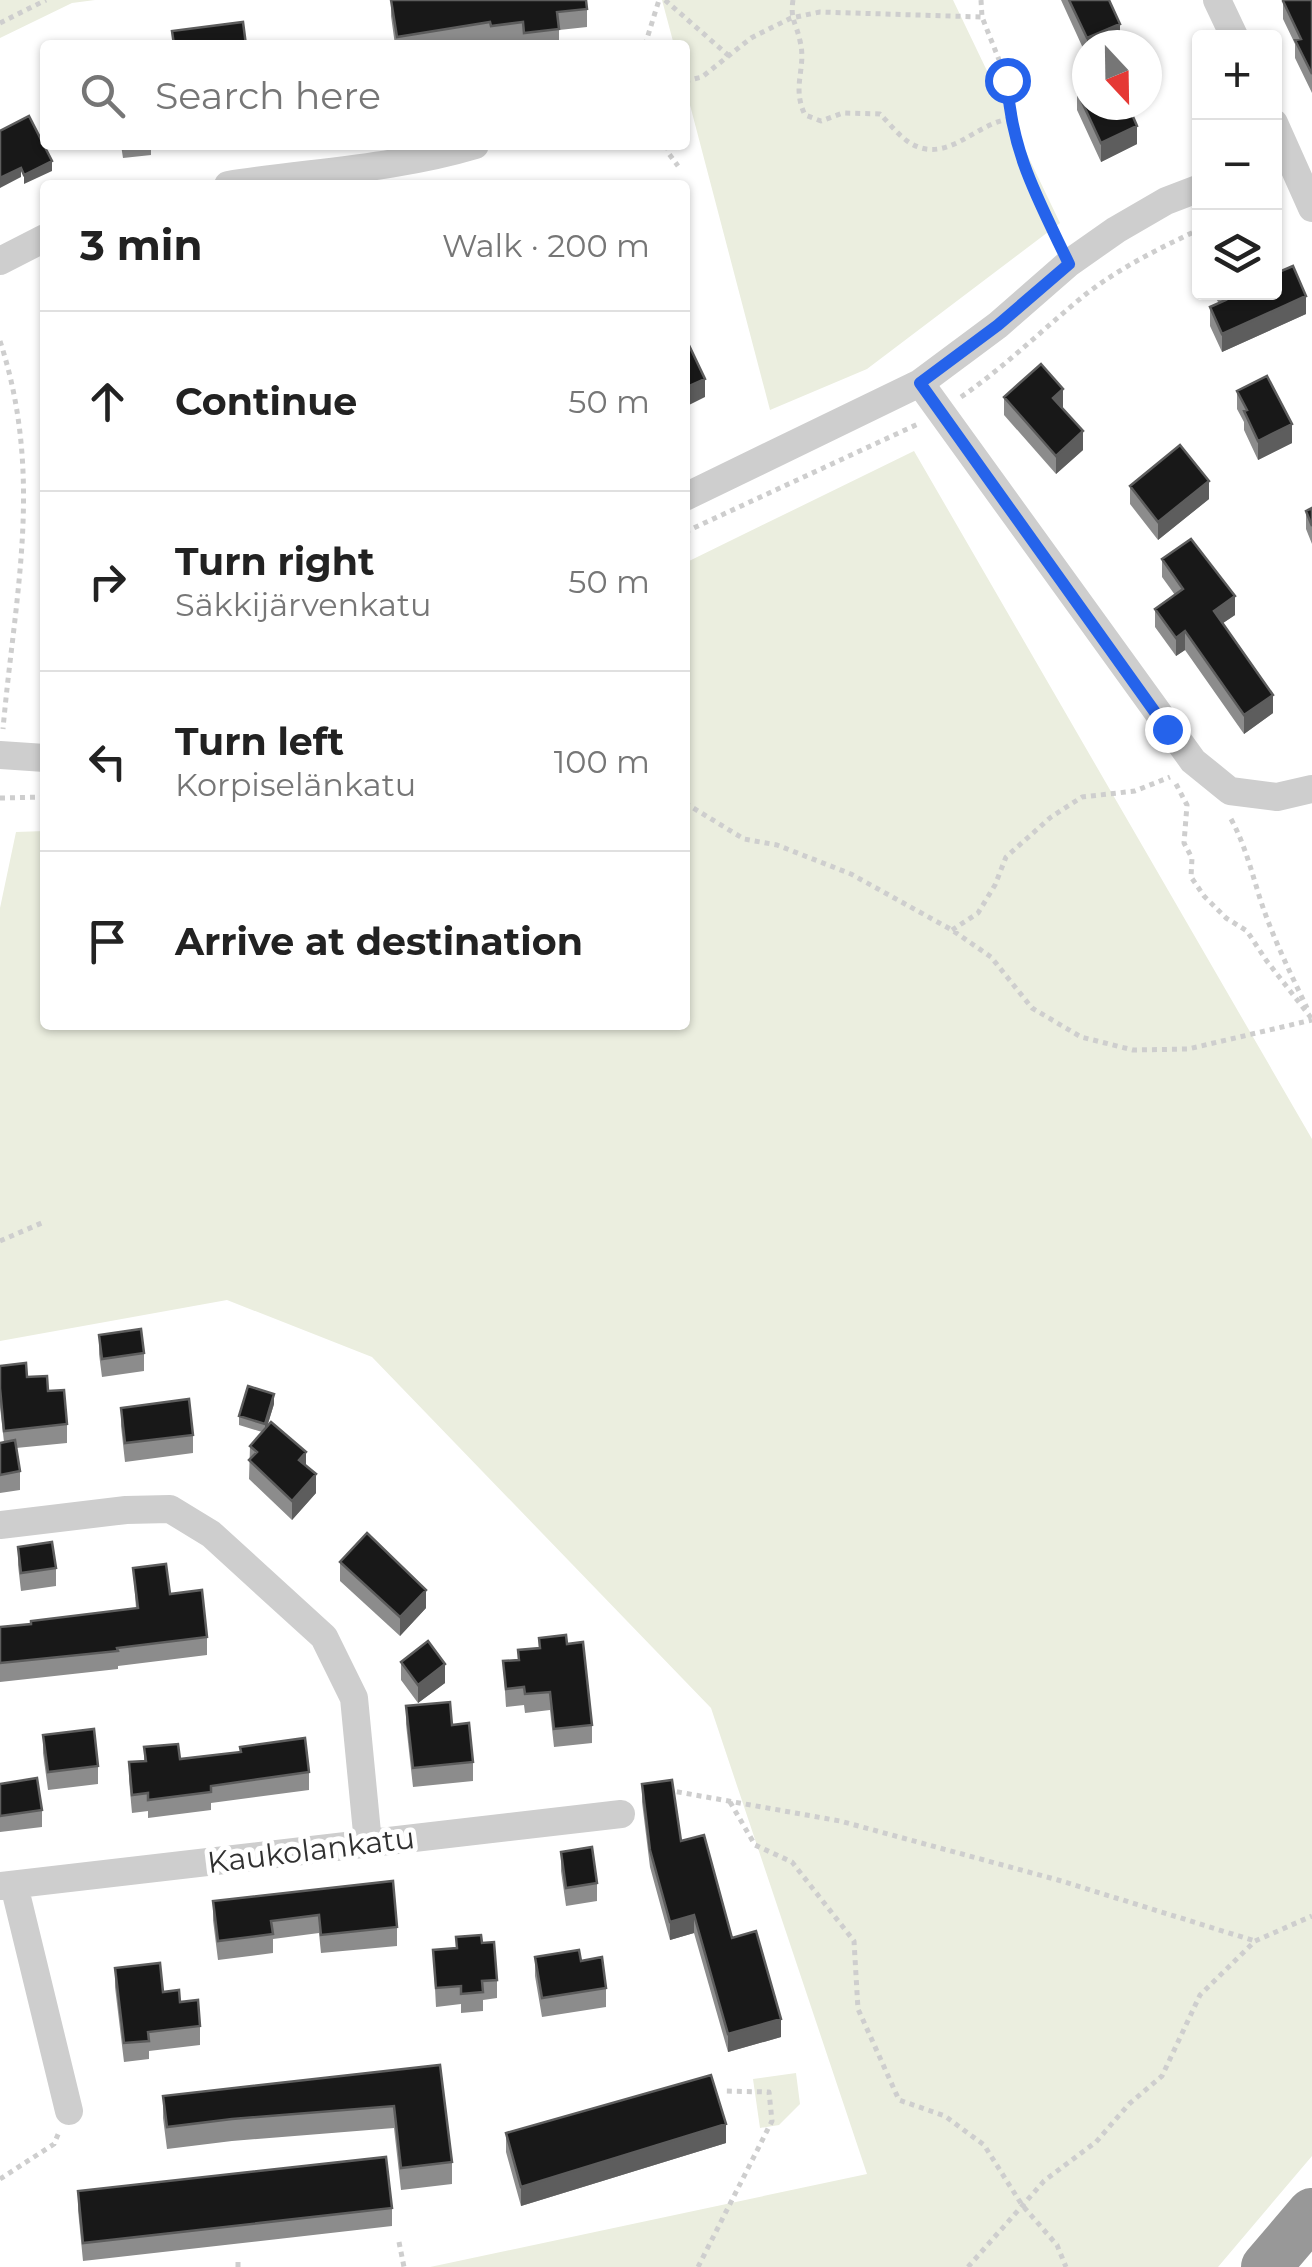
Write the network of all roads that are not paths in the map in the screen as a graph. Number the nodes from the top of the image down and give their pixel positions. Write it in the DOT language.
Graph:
graph roads {
  1 [pos="1217,0"];
  2 [pos="1231,30"];
  3 [pos="458,150"];
  4 [pos="1282,157"];
  5 [pos="266,180"];
  6 [pos="1192,191"];
  7 [pos="1312,208"];
  8 [pos="40,241"];
  9 [pos="0,261"];
  10 [pos="920,383"];
  11 [pos="690,495"];
  12 [pos="0,755"];
  13 [pos="40,758"];
  14 [pos="1312,790"];
  15 [pos="0,1525"];
  16 [pos="621,1814"];
  17 [pos="368,1843"];
  18 [pos="7,1886"];
  19 [pos="69,2112"];
  20 [pos="1312,2213"];
  21 [pos="1266,2267"];
  1 -- 2 [label="street"];
  3 -- 5 [label="street"];
  4 -- 7 [label="street"];
  6 -- 10 [label="street"];
  8 -- 9 [label="street"];
  10 -- 11 [label="street"];
  10 -- 14 [label="street"];
  12 -- 13 [label="street"];
  15 -- 17 [label="street"];
  16 -- 17 [label="street, Kaukolankatu"];
  17 -- 18 [label="street, Kaukolankatu"];
  18 -- 19 [label="street"];
  20 -- 21 [label="highway"];
}
